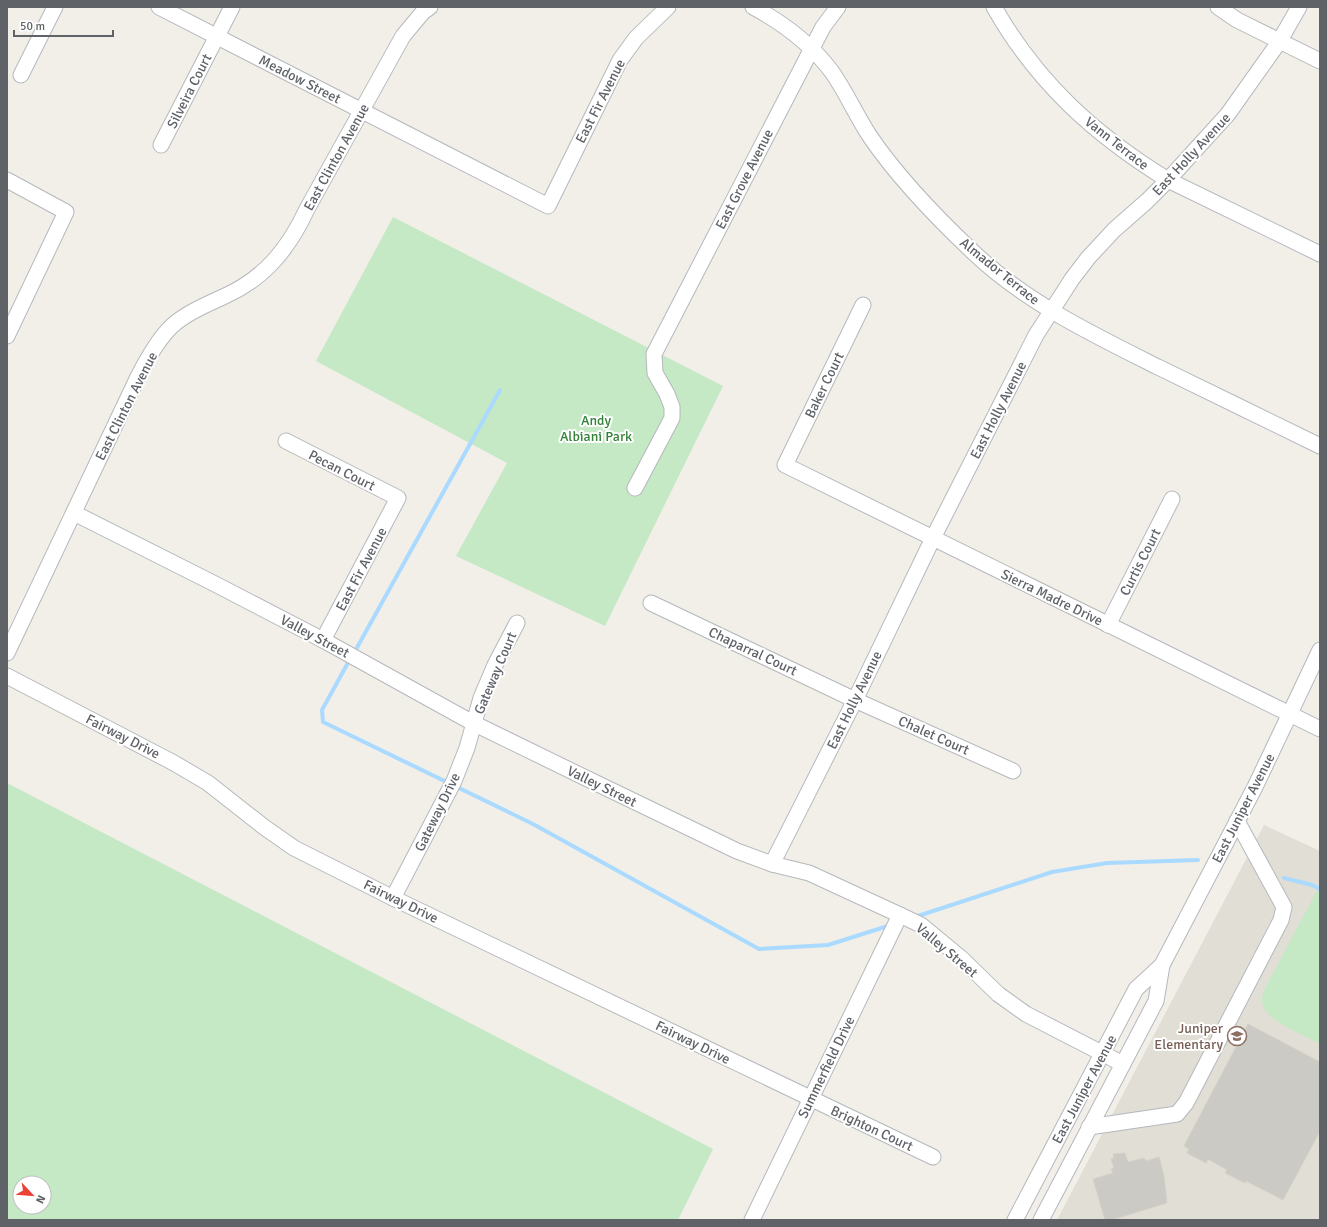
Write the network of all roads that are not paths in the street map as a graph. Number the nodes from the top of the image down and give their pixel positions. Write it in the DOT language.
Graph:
graph roads {
  1 [pos="56,7"];
  2 [pos="159,7"];
  3 [pos="232,7"];
  4 [pos="430,7"];
  5 [pos="668,7"];
  6 [pos="753,7"];
  7 [pos="838,7"];
  8 [pos="994,7"];
  9 [pos="1218,7"];
  10 [pos="1299,7"];
  11 [pos="217,37"];
  12 [pos="1279,42"];
  13 [pos="812,49"];
  14 [pos="1320,62"];
  15 [pos="21,75"];
  16 [pos="361,110"];
  17 [pos="161,145"];
  18 [pos="7,180"];
  19 [pos="1168,180"];
  20 [pos="548,206"];
  21 [pos="1320,254"];
  22 [pos="864,305"];
  23 [pos="1051,311"];
  24 [pos="7,336"];
  25 [pos="286,441"];
  26 [pos="1320,446"];
  27 [pos="785,464"];
  28 [pos="635,488"];
  29 [pos="398,498"];
  30 [pos="1172,499"];
  31 [pos="74,512"];
  32 [pos="932,538"];
  33 [pos="651,603"];
  34 [pos="517,623"];
  35 [pos="1108,625"];
  36 [pos="323,640"];
  37 [pos="1320,650"];
  38 [pos="7,653"];
  39 [pos="7,676"];
  40 [pos="855,700"];
  41 [pos="1290,713"];
  42 [pos="473,723"];
  43 [pos="1320,729"];
  44 [pos="1013,771"];
  45 [pos="1237,822"];
  46 [pos="772,864"];
  47 [pos="393,898"];
  48 [pos="900,915"];
  49 [pos="1162,965"];
  50 [pos="1102,1054"];
  51 [pos="1123,1064"];
  52 [pos="811,1099"];
  53 [pos="1090,1127"];
  54 [pos="933,1157"];
  55 [pos="752,1220"];
  56 [pos="1015,1220"];
  57 [pos="1041,1220"];
  1 -- 15 [label="street"];
  2 -- 11 [label="street, Meadow Street"];
  3 -- 11 [label="street, Silveira Court"];
  4 -- 16 [label="street, East Clinton Avenue"];
  5 -- 20 [label="street, East Fir Avenue"];
  6 -- 13 [label="street, Almador Terrace"];
  7 -- 13 [label="street, East Grove Avenue"];
  8 -- 19 [label="street, Vann Terrace"];
  9 -- 12 [label="street"];
  10 -- 12 [label="street, East Holly Avenue"];
  11 -- 16 [label="street, Meadow Street"];
  11 -- 17 [label="street, Silveira Court"];
  12 -- 14 [label="street"];
  12 -- 19 [label="street, East Holly Avenue"];
  13 -- 23 [label="street, Almador Terrace"];
  13 -- 28 [label="street, East Grove Avenue"];
  16 -- 20 [label="street, Meadow Street"];
  16 -- 31 [label="street, East Clinton Avenue"];
  18 -- 24 [label="street"];
  19 -- 21 [label="street, Vann Terrace"];
  19 -- 23 [label="street, East Holly Avenue"];
  22 -- 27 [label="street, Baker Court"];
  23 -- 26 [label="street, Almador Terrace"];
  23 -- 32 [label="street, East Holly Avenue"];
  25 -- 29 [label="street, Pecan Court"];
  27 -- 32 [label="street, Sierra Madre Drive"];
  29 -- 36 [label="street, East Fir Avenue"];
  30 -- 35 [label="street, Curtis Court"];
  31 -- 36 [label="street, Valley Street"];
  31 -- 38 [label="street, East Clinton Avenue"];
  32 -- 35 [label="street, Sierra Madre Drive"];
  32 -- 40 [label="street, East Holly Avenue"];
  33 -- 40 [label="street, Chaparral Court"];
  34 -- 42 [label="street, Gateway Court"];
  35 -- 41 [label="street, Sierra Madre Drive"];
  36 -- 42 [label="street, Valley Street"];
  37 -- 41 [label="street, East Juniper Avenue"];
  39 -- 47 [label="street, Fairway Drive"];
  40 -- 44 [label="street, Chalet Court"];
  40 -- 46 [label="street, East Holly Avenue"];
  41 -- 43 [label="street, Sierra Madre Drive"];
  41 -- 45 [label="street, East Juniper Avenue"];
  42 -- 46 [label="street, Valley Street"];
  42 -- 47 [label="street, Gateway Drive"];
  45 -- 49 [label="street, East Juniper Avenue"];
  45 -- 53 [label="street"];
  46 -- 48 [label="street, Valley Street"];
  47 -- 52 [label="street, Fairway Drive"];
  48 -- 50 [label="street, Valley Street"];
  48 -- 52 [label="street, Summerfield Drive"];
  49 -- 50 [label="street, East Juniper Avenue"];
  49 -- 51 [label="street, East Juniper Avenue"];
  50 -- 51 [label="street, Valley Street"];
  50 -- 56 [label="street, East Juniper Avenue"];
  51 -- 53 [label="street, East Juniper Avenue"];
  52 -- 54 [label="street, Brighton Court"];
  52 -- 55 [label="street, Summerfield Drive"];
  53 -- 57 [label="street, East Juniper Avenue"];
}
